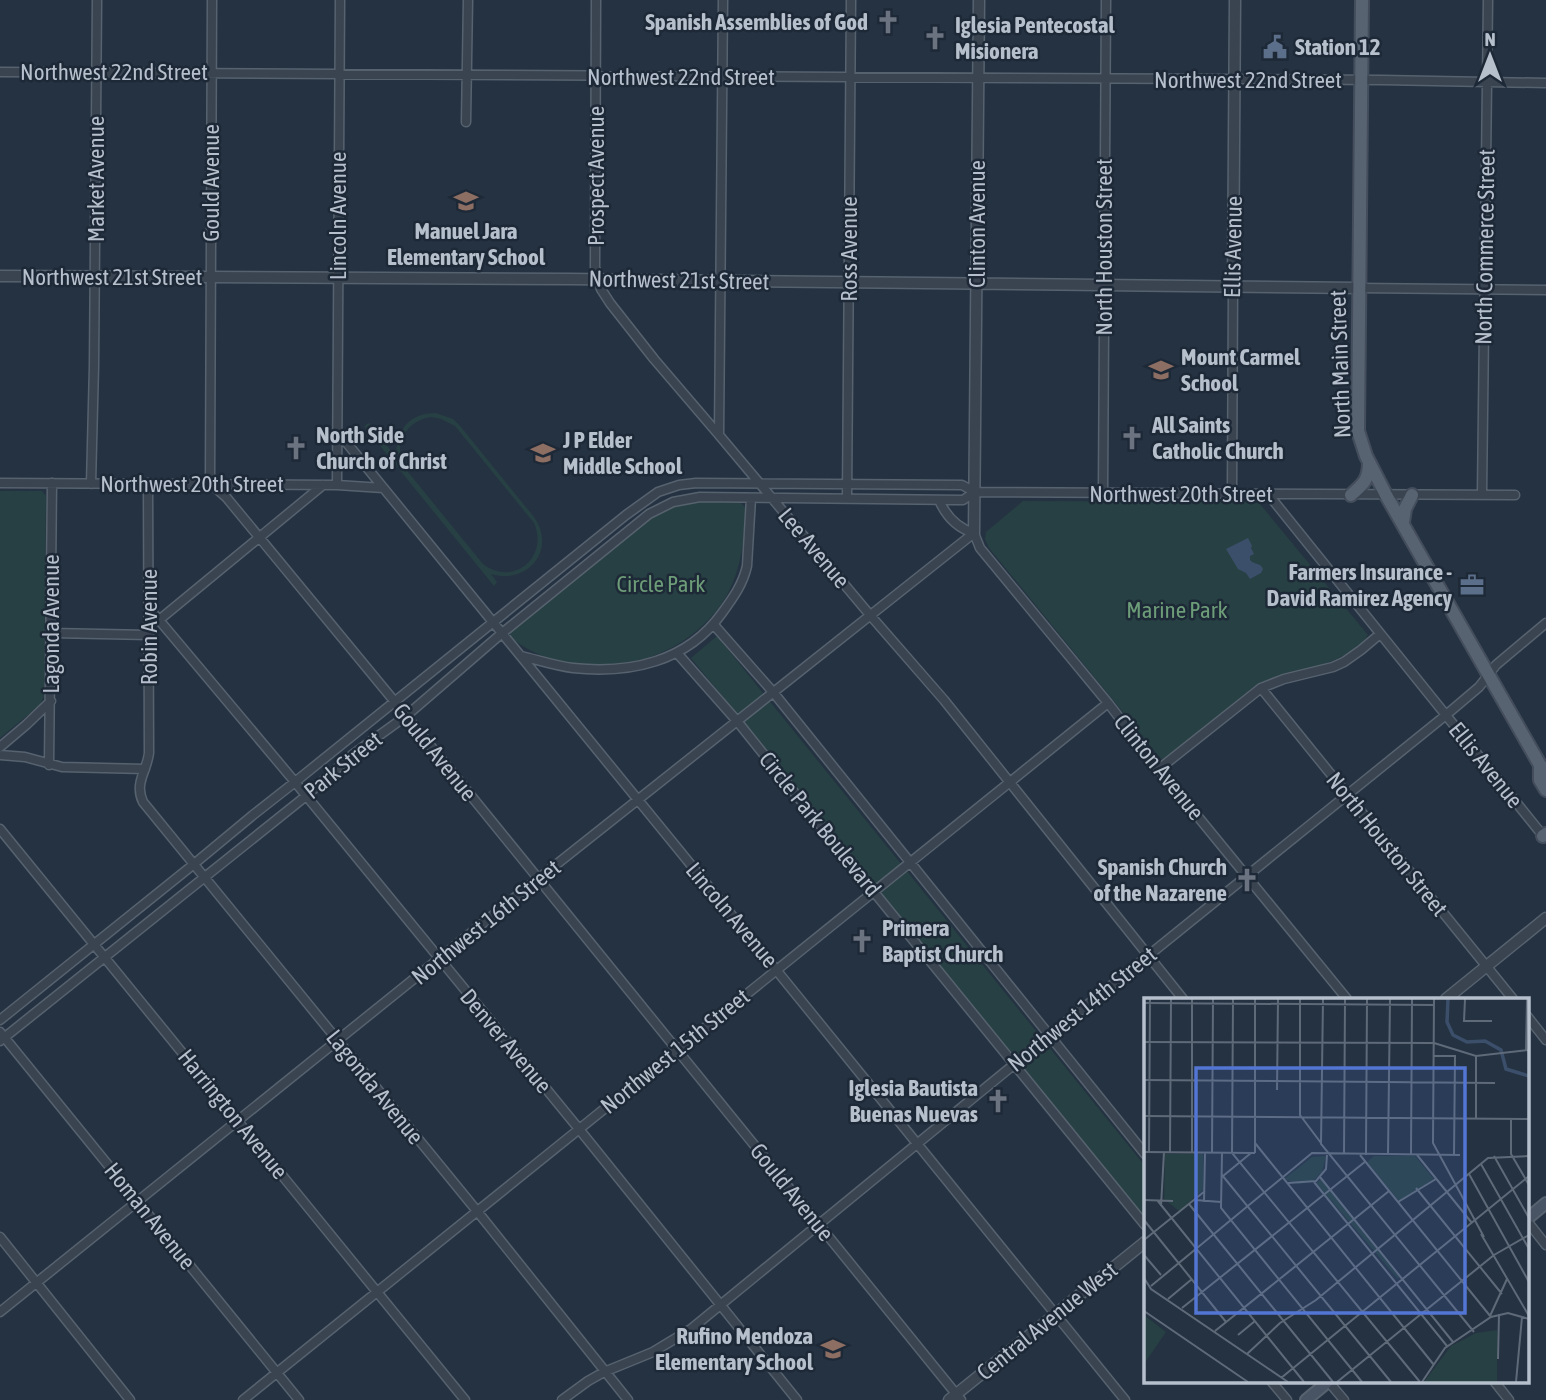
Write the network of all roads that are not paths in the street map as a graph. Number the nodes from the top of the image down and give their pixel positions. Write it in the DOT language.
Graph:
graph roads {
  1 [pos="97,0"];
  2 [pos="212,0"];
  3 [pos="340,0"];
  4 [pos="468,0"];
  5 [pos="596,0"];
  6 [pos="723,0"];
  7 [pos="851,0"];
  8 [pos="979,0"];
  9 [pos="1106,0"];
  10 [pos="1235,0"];
  11 [pos="1362,0"];
  12 [pos="1488,0"];
  13 [pos="0,72"];
  14 [pos="96,72"];
  15 [pos="211,73"];
  16 [pos="339,74"];
  17 [pos="467,75"];
  18 [pos="596,76"];
  19 [pos="723,77"];
  20 [pos="850,78"];
  21 [pos="977,78"];
  22 [pos="1105,79"];
  23 [pos="1234,80"];
  24 [pos="1362,81"];
  25 [pos="1487,82"];
  26 [pos="1546,83"];
  27 [pos="466,122"];
  28 [pos="0,276"];
  29 [pos="95,276"];
  30 [pos="337,277"];
  31 [pos="210,278"];
  32 [pos="598,279"];
  33 [pos="721,281"];
  34 [pos="849,282"];
  35 [pos="976,283"];
  36 [pos="1104,284"];
  37 [pos="1233,286"];
  38 [pos="1359,288"];
  39 [pos="1484,289"];
  40 [pos="1546,290"];
  41 [pos="337,431"];
  42 [pos="719,435"];
  43 [pos="1369,462"];
  44 [pos="0,483"];
  45 [pos="148,483"];
  46 [pos="758,483"];
  47 [pos="52,484"];
  48 [pos="91,484"];
  49 [pos="210,484"];
  50 [pos="848,484"];
  51 [pos="323,485"];
  52 [pos="337,485"];
  53 [pos="383,488"];
  54 [pos="975,492"];
  55 [pos="1102,493"];
  56 [pos="1231,494"];
  57 [pos="1268,494"];
  58 [pos="1351,495"];
  59 [pos="1387,495"];
  60 [pos="1412,495"];
  61 [pos="1482,495"];
  62 [pos="1516,495"];
  63 [pos="751,498"];
  64 [pos="773,498"];
  65 [pos="848,498"];
  66 [pos="939,500"];
  67 [pos="1403,522"];
  68 [pos="974,533"];
  69 [pos="259,537"];
  70 [pos="149,608"];
  71 [pos="870,615"];
  72 [pos="159,620"];
  73 [pos="492,623"];
  74 [pos="1546,623"];
  75 [pos="714,625"];
  76 [pos="52,633"];
  77 [pos="501,634"];
  78 [pos="1380,634"];
  79 [pos="149,635"];
  80 [pos="677,653"];
  81 [pos="520,656"];
  82 [pos="1488,675"];
  83 [pos="1261,688"];
  84 [pos="773,692"];
  85 [pos="51,701"];
  86 [pos="395,702"];
  87 [pos="1108,703"];
  88 [pos="1446,715"];
  89 [pos="406,716"];
  90 [pos="737,721"];
  91 [pos="0,747"];
  92 [pos="0,755"];
  93 [pos="50,765"];
  94 [pos="1543,768"];
  95 [pos="145,769"];
  96 [pos="1159,769"];
  97 [pos="295,782"];
  98 [pos="1009,782"];
  99 [pos="1546,790"];
  100 [pos="1348,795"];
  101 [pos="306,796"];
  102 [pos="637,800"];
  103 [pos="0,829"];
  104 [pos="1545,836"];
  105 [pos="910,862"];
  106 [pos="194,864"];
  107 [pos="1247,876"];
  108 [pos="204,877"];
  109 [pos="538,879"];
  110 [pos="874,891"];
  111 [pos="1546,918"];
  112 [pos="95,944"];
  113 [pos="1148,956"];
  114 [pos="105,957"];
  115 [pos="439,960"];
  116 [pos="1486,966"];
  117 [pos="777,969"];
  118 [pos="1182,998"];
  119 [pos="1346,998"];
  120 [pos="1447,998"];
  121 [pos="1512,998"];
  122 [pos="1528,1017"];
  123 [pos="0,1020"];
  124 [pos="1049,1035"];
  125 [pos="1,1037"];
  126 [pos="1546,1040"];
  127 [pos="338,1041"];
  128 [pos="677,1050"];
  129 [pos="1014,1064"];
  130 [pos="238,1121"];
  131 [pos="579,1129"];
  132 [pos="917,1143"];
  133 [pos="1144,1153"];
  134 [pos="138,1202"];
  135 [pos="1546,1203"];
  136 [pos="477,1212"];
  137 [pos="1528,1219"];
  138 [pos="1528,1221"];
  139 [pos="1144,1224"];
  140 [pos="819,1225"];
  141 [pos="0,1237"];
  142 [pos="1144,1243"];
  143 [pos="1546,1245"];
  144 [pos="36,1283"];
  145 [pos="377,1292"];
  146 [pos="720,1306"];
  147 [pos="0,1312"];
  148 [pos="1056,1314"];
  149 [pos="604,1372"];
  150 [pos="277,1373"];
  151 [pos="1273,1382"];
  152 [pos="1327,1382"];
  153 [pos="1329,1382"];
  154 [pos="1495,1382"];
  155 [pos="955,1398"];
  156 [pos="130,1400"];
  157 [pos="243,1400"];
  158 [pos="299,1400"];
  159 [pos="465,1400"];
  160 [pos="562,1400"];
  161 [pos="628,1400"];
  162 [pos="797,1400"];
  163 [pos="1125,1400"];
  164 [pos="1287,1400"];
  165 [pos="1306,1400"];
  166 [pos="1344,1400"];
  167 [pos="1509,1400"];
  1 -- 14 [label="street, Market Avenue"];
  2 -- 15 [label="street, Gould Avenue"];
  3 -- 16 [label="street, Lincoln Avenue"];
  4 -- 17 [label="street"];
  5 -- 18 [label="street, Prospect Avenue"];
  6 -- 19 [label="street"];
  7 -- 20 [label="street, Ross Avenue"];
  8 -- 21 [label="street, Clinton Avenue"];
  9 -- 22 [label="street, North Houston Street"];
  10 -- 23 [label="street, Ellis Avenue"];
  11 -- 24 [label="main road, North Main Street"];
  12 -- 25 [label="street, North Commerce Street"];
  13 -- 14 [label="street, Northwest 22nd Street"];
  14 -- 15 [label="street, Northwest 22nd Street"];
  14 -- 29 [label="street, Market Avenue"];
  15 -- 16 [label="street, Northwest 22nd Street"];
  15 -- 31 [label="street, Gould Avenue"];
  16 -- 17 [label="street, Northwest 22nd Street"];
  16 -- 30 [label="street, Lincoln Avenue"];
  17 -- 18 [label="street, Northwest 22nd Street"];
  17 -- 27 [label="street"];
  18 -- 19 [label="street, Northwest 22nd Street"];
  18 -- 32 [label="street, Prospect Avenue"];
  19 -- 20 [label="street, Northwest 22nd Street"];
  19 -- 33 [label="street"];
  20 -- 21 [label="street, Northwest 22nd Street"];
  20 -- 34 [label="street, Ross Avenue"];
  21 -- 22 [label="street, Northwest 22nd Street"];
  21 -- 35 [label="street, Clinton Avenue"];
  22 -- 23 [label="street, Northwest 22nd Street"];
  22 -- 36 [label="street, North Houston Street"];
  23 -- 24 [label="street, Northwest 22nd Street"];
  23 -- 37 [label="street, Ellis Avenue"];
  24 -- 25 [label="street, Northwest 22nd Street"];
  24 -- 38 [label="main road, North Main Street"];
  25 -- 26 [label="street, Northwest 22nd Street"];
  25 -- 39 [label="street, North Commerce Street"];
  28 -- 29 [label="street, Northwest 21st Street"];
  29 -- 31 [label="street, Northwest 21st Street"];
  29 -- 48 [label="street, Market Avenue"];
  30 -- 31 [label="street, Northwest 21st Street"];
  30 -- 32 [label="street, Northwest 21st Street"];
  30 -- 41 [label="street, Lincoln Avenue"];
  31 -- 49 [label="street, Gould Avenue"];
  32 -- 33 [label="street, Northwest 21st Street"];
  32 -- 42 [label="street, Prospect Avenue"];
  33 -- 34 [label="street, Northwest 21st Street"];
  33 -- 42 [label="street"];
  34 -- 35 [label="street, Northwest 21st Street"];
  34 -- 50 [label="street, Ross Avenue"];
  35 -- 36 [label="street, Northwest 21st Street"];
  35 -- 54 [label="street, Clinton Avenue"];
  36 -- 37 [label="street, Northwest 21st Street"];
  36 -- 55 [label="street, North Houston Street"];
  37 -- 38 [label="street, Northwest 21st Street"];
  37 -- 56 [label="street, Ellis Avenue"];
  38 -- 39 [label="street"];
  38 -- 43 [label="main road, North Main Street"];
  39 -- 40 [label="street"];
  39 -- 61 [label="street, North Commerce Street"];
  41 -- 52 [label="street, Lincoln Avenue"];
  41 -- 53 [label="street, Lincoln Avenue"];
  42 -- 46 [label="street, Lee Avenue"];
  43 -- 58 [label="main road"];
  43 -- 59 [label="main road, North Main Street"];
  44 -- 47 [label="street, Northwest 20th Street"];
  45 -- 48 [label="street, Northwest 20th Street"];
  45 -- 49 [label="street, Northwest 20th Street"];
  45 -- 70 [label="street, Robin Avenue"];
  46 -- 50 [label="street, Northwest 20th Street"];
  46 -- 64 [label="street, Lee Avenue"];
  46 -- 73 [label="street, Park Street"];
  47 -- 48 [label="street, Northwest 20th Street"];
  47 -- 76 [label="street, Lagonda Avenue"];
  49 -- 51 [label="street, Northwest 20th Street"];
  49 -- 69 [label="street, Gould Avenue"];
  50 -- 54 [label="street, Northwest 20th Street"];
  50 -- 65 [label="street, Ross Avenue"];
  51 -- 52 [label="street, Northwest 20th Street"];
  51 -- 69 [label="street"];
  52 -- 53 [label="street, Northwest 20th Street"];
  53 -- 73 [label="street, Lincoln Avenue"];
  54 -- 55 [label="street, Northwest 20th Street"];
  54 -- 66 [label="street, Northwest 20th Street"];
  54 -- 68 [label="street, Clinton Avenue"];
  55 -- 56 [label="street, Northwest 20th Street"];
  56 -- 57 [label="street, Northwest 20th Street"];
  57 -- 58 [label="street, Northwest 20th Street"];
  57 -- 78 [label="street, Ellis Avenue"];
  58 -- 59 [label="street, Northwest 20th Street"];
  59 -- 60 [label="street, Northwest 20th Street"];
  59 -- 67 [label="main road, North Main Street"];
  60 -- 61 [label="street, Northwest 20th Street"];
  60 -- 67 [label="main road"];
  61 -- 62 [label="street, Northwest 20th Street"];
  63 -- 64 [label="street, Park Street"];
  63 -- 75 [label="street"];
  63 -- 77 [label="street, Park Street"];
  64 -- 65 [label="street, Northwest 20th Street"];
  64 -- 71 [label="street, Lee Avenue"];
  65 -- 66 [label="street, Northwest 20th Street"];
  66 -- 68 [label="street, Clinton Avenue"];
  67 -- 82 [label="main road, North Main Street"];
  68 -- 71 [label="street, Northwest 16th Street"];
  68 -- 87 [label="street, Clinton Avenue"];
  69 -- 72 [label="street"];
  69 -- 86 [label="street, Gould Avenue"];
  70 -- 72 [label="street, Denver Avenue"];
  70 -- 79 [label="street, Robin Avenue"];
  71 -- 84 [label="street, Northwest 16th Street"];
  71 -- 98 [label="street, Lee Avenue"];
  72 -- 97 [label="street, Denver Avenue"];
  73 -- 77 [label="street, Lincoln Avenue"];
  73 -- 86 [label="street, Park Street"];
  74 -- 82 [label="street, Northwest 14th Street"];
  75 -- 80 [label="street"];
  75 -- 84 [label="street, Circle Park Boulevard"];
  76 -- 79 [label="street"];
  76 -- 85 [label="street, Lagonda Avenue"];
  77 -- 81 [label="street, Lincoln Avenue"];
  77 -- 89 [label="street, Park Street"];
  78 -- 83 [label="street"];
  78 -- 88 [label="street, Ellis Avenue"];
  79 -- 95 [label="street, Robin Avenue"];
  80 -- 81 [label="street"];
  80 -- 90 [label="street, Circle Park Boulevard"];
  81 -- 102 [label="street, Lincoln Avenue"];
  82 -- 88 [label="street, Northwest 14th Street"];
  82 -- 94 [label="main road, North Main Street"];
  83 -- 96 [label="street"];
  83 -- 100 [label="street, North Houston Street"];
  84 -- 90 [label="street, Northwest 16th Street"];
  84 -- 105 [label="street, Circle Park Boulevard"];
  85 -- 91 [label="street"];
  85 -- 93 [label="street, Lagonda Avenue"];
  86 -- 89 [label="street, Gould Avenue"];
  86 -- 97 [label="street, Park Street"];
  87 -- 96 [label="street, Clinton Avenue"];
  87 -- 98 [label="street, Northwest 15th Street"];
  88 -- 100 [label="street, Northwest 14th Street"];
  88 -- 104 [label="street, Ellis Avenue"];
  89 -- 101 [label="street, Park Street"];
  89 -- 109 [label="street, Gould Avenue"];
  90 -- 102 [label="street, Northwest 16th Street"];
  90 -- 110 [label="street, Circle Park Boulevard"];
  92 -- 93 [label="street"];
  93 -- 95 [label="street"];
  94 -- 99 [label="main road, North Main Street"];
  95 -- 106 [label="street, Lagonda Avenue"];
  96 -- 107 [label="street, Clinton Avenue"];
  97 -- 101 [label="street, Denver Avenue"];
  97 -- 106 [label="street, Park Street"];
  98 -- 105 [label="street, Northwest 15th Street"];
  98 -- 113 [label="street, Lee Avenue"];
  100 -- 107 [label="street, Northwest 14th Street"];
  100 -- 116 [label="street, North Houston Street"];
  101 -- 108 [label="street, Park Street"];
  101 -- 115 [label="street, Denver Avenue"];
  102 -- 109 [label="street, Northwest 16th Street"];
  102 -- 117 [label="street, Lincoln Avenue"];
  103 -- 112 [label="street, Harrington Avenue"];
  105 -- 110 [label="street, Northwest 15th Street"];
  105 -- 124 [label="street, Circle Park Boulevard"];
  106 -- 108 [label="street, Lagonda Avenue"];
  106 -- 112 [label="street, Park Street"];
  107 -- 113 [label="street, Northwest 14th Street"];
  107 -- 119 [label="street, Clinton Avenue"];
  108 -- 114 [label="street, Park Street"];
  108 -- 127 [label="street, Lagonda Avenue"];
  109 -- 115 [label="street, Northwest 16th Street"];
  109 -- 128 [label="street, Gould Avenue"];
  110 -- 117 [label="street, Northwest 15th Street"];
  110 -- 129 [label="street, Circle Park Boulevard"];
  111 -- 116 [label="street"];
  112 -- 114 [label="street, Harrington Avenue"];
  112 -- 123 [label="street, Park Street"];
  113 -- 118 [label="street, Lee Avenue"];
  113 -- 124 [label="street, Northwest 14th Street"];
  114 -- 125 [label="street, Park Street"];
  114 -- 130 [label="street, Harrington Avenue"];
  115 -- 127 [label="street, Northwest 16th Street"];
  115 -- 131 [label="street, Denver Avenue"];
  116 -- 120 [label="street"];
  116 -- 121 [label="street, North Houston Street"];
  117 -- 128 [label="street, Northwest 15th Street"];
  117 -- 132 [label="street, Lincoln Avenue"];
  122 -- 126 [label="street"];
  124 -- 129 [label="street, Northwest 14th Street"];
  124 -- 133 [label="street, Circle Park Boulevard"];
  125 -- 134 [label="street, Homan Avenue"];
  127 -- 130 [label="street, Northwest 16th Street"];
  127 -- 136 [label="street, Lagonda Avenue"];
  128 -- 131 [label="street, Northwest 15th Street"];
  128 -- 140 [label="street, Gould Avenue"];
  129 -- 132 [label="street, Northwest 14th Street"];
  129 -- 139 [label="street, Circle Park Boulevard"];
  130 -- 134 [label="street, Northwest 16th Street"];
  130 -- 145 [label="street, Harrington Avenue"];
  131 -- 136 [label="street, Northwest 15th Street"];
  131 -- 146 [label="street, Denver Avenue"];
  132 -- 140 [label="street, Northwest 14th Street"];
  132 -- 148 [label="street, Lincoln Avenue"];
  134 -- 144 [label="street, Northwest 16th Street"];
  134 -- 150 [label="street, Homan Avenue"];
  135 -- 137 [label="main road"];
  136 -- 145 [label="street, Northwest 15th Street"];
  136 -- 149 [label="street, Lagonda Avenue"];
  138 -- 143 [label="street"];
  140 -- 146 [label="street, Northwest 14th Street"];
  140 -- 155 [label="street, Gould Avenue"];
  141 -- 144 [label="street"];
  142 -- 148 [label="street, Central Avenue West"];
  144 -- 147 [label="street, Northwest 16th Street"];
  144 -- 156 [label="street"];
  145 -- 150 [label="street, Northwest 15th Street"];
  145 -- 159 [label="street, Harrington Avenue"];
  146 -- 149 [label="street, Northwest 14th Street"];
  146 -- 162 [label="street, Denver Avenue"];
  148 -- 155 [label="street, Central Avenue West"];
  148 -- 163 [label="street, Lincoln Avenue"];
  149 -- 160 [label="street, Northwest 14th Street"];
  149 -- 161 [label="street, Lagonda Avenue"];
  150 -- 157 [label="street, Northwest 15th Street"];
  150 -- 158 [label="street, Homan Avenue"];
  151 -- 164 [label="street"];
  152 -- 165 [label="main road"];
  153 -- 166 [label="street"];
  154 -- 167 [label="street"];
}
